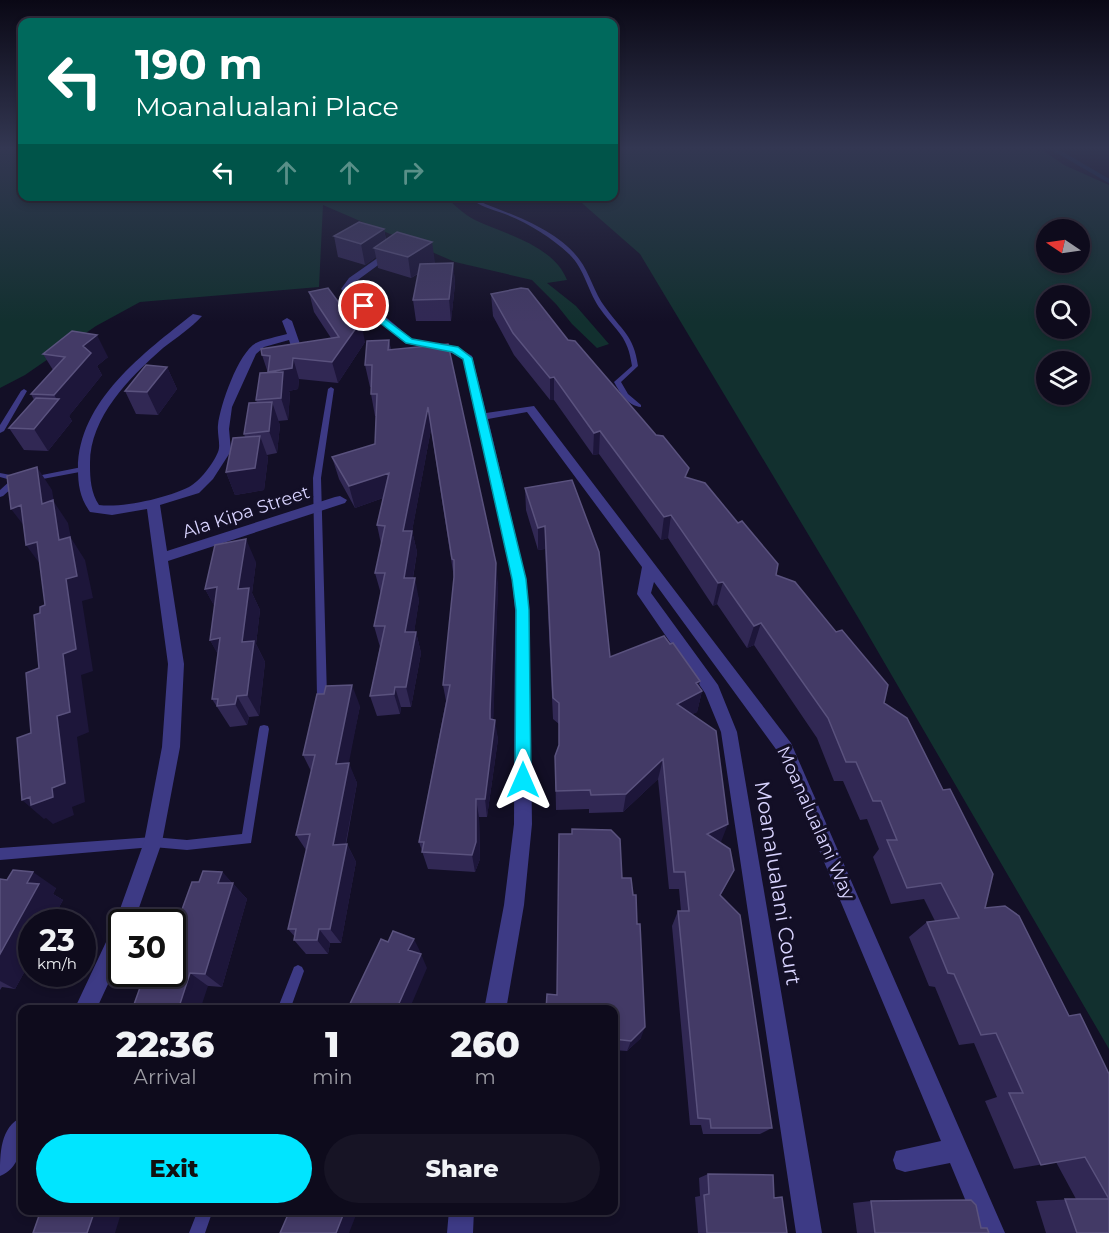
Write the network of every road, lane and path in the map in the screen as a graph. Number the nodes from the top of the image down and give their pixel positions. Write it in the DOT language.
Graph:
graph roads {
  1 [pos="486,207"];
  2 [pos="399,247"];
  3 [pos="197,316"];
  4 [pos="287,321"];
  5 [pos="292,336"];
  6 [pos="299,356"];
  7 [pos="331,389"];
  8 [pos="24,391"];
  9 [pos="639,406"];
  10 [pos="482,417"];
  11 [pos="0,431"];
  12 [pos="82,470"];
  13 [pos="0,475"];
  14 [pos="16,479"];
  15 [pos="0,494"];
  16 [pos="340,500"];
  17 [pos="153,503"];
  18 [pos="319,507"];
  19 [pos="162,558"];
  20 [pos="650,565"];
  21 [pos="322,697"];
  22 [pos="264,729"];
  23 [pos="153,842"];
  24 [pos="0,854"];
  25 [pos="129,909"];
  26 [pos="108,960"];
  27 [pos="298,971"];
  28 [pos="87,1005"];
  29 [pos="285,1005"];
  30 [pos="496,1005"];
  31 [pos="18,1135"];
  32 [pos="956,1150"];
  33 [pos="905,1160"];
  34 [pos="0,1164"];
  35 [pos="204,1215"];
  36 [pos="462,1215"];
  37 [pos="197,1233"];
  38 [pos="460,1233"];
  39 [pos="809,1233"];
  40 [pos="992,1233"];
  1 -- 9 [label="lane"];
  2 -- 10 [label="street"];
  3 -- 12 [label="street"];
  4 -- 5 [label="street"];
  5 -- 6 [label="street"];
  5 -- 17 [label="street"];
  7 -- 18 [label="lane"];
  8 -- 11 [label="lane"];
  10 -- 20 [label="street, Moanalualani Way"];
  10 -- 30 [label="street"];
  12 -- 14 [label="lane"];
  12 -- 17 [label="street"];
  13 -- 14 [label="lane"];
  14 -- 15 [label="lane"];
  16 -- 18 [label="street, Ala Kipa Street"];
  17 -- 19 [label="street"];
  18 -- 19 [label="street, Ala Kipa Street"];
  18 -- 21 [label="lane"];
  19 -- 23 [label="street"];
  20 -- 32 [label="street, Moanalualani Way"];
  20 -- 39 [label="street, Moanalualani Court"];
  22 -- 23 [label="lane"];
  23 -- 24 [label="lane"];
  23 -- 25 [label="street"];
  26 -- 28 [label="street"];
  27 -- 29 [label="lane"];
  31 -- 34 [label="street"];
  32 -- 33 [label="street"];
  32 -- 40 [label="street, Moanalualani Way"];
  35 -- 37 [label="lane"];
  36 -- 38 [label="street"];
}
